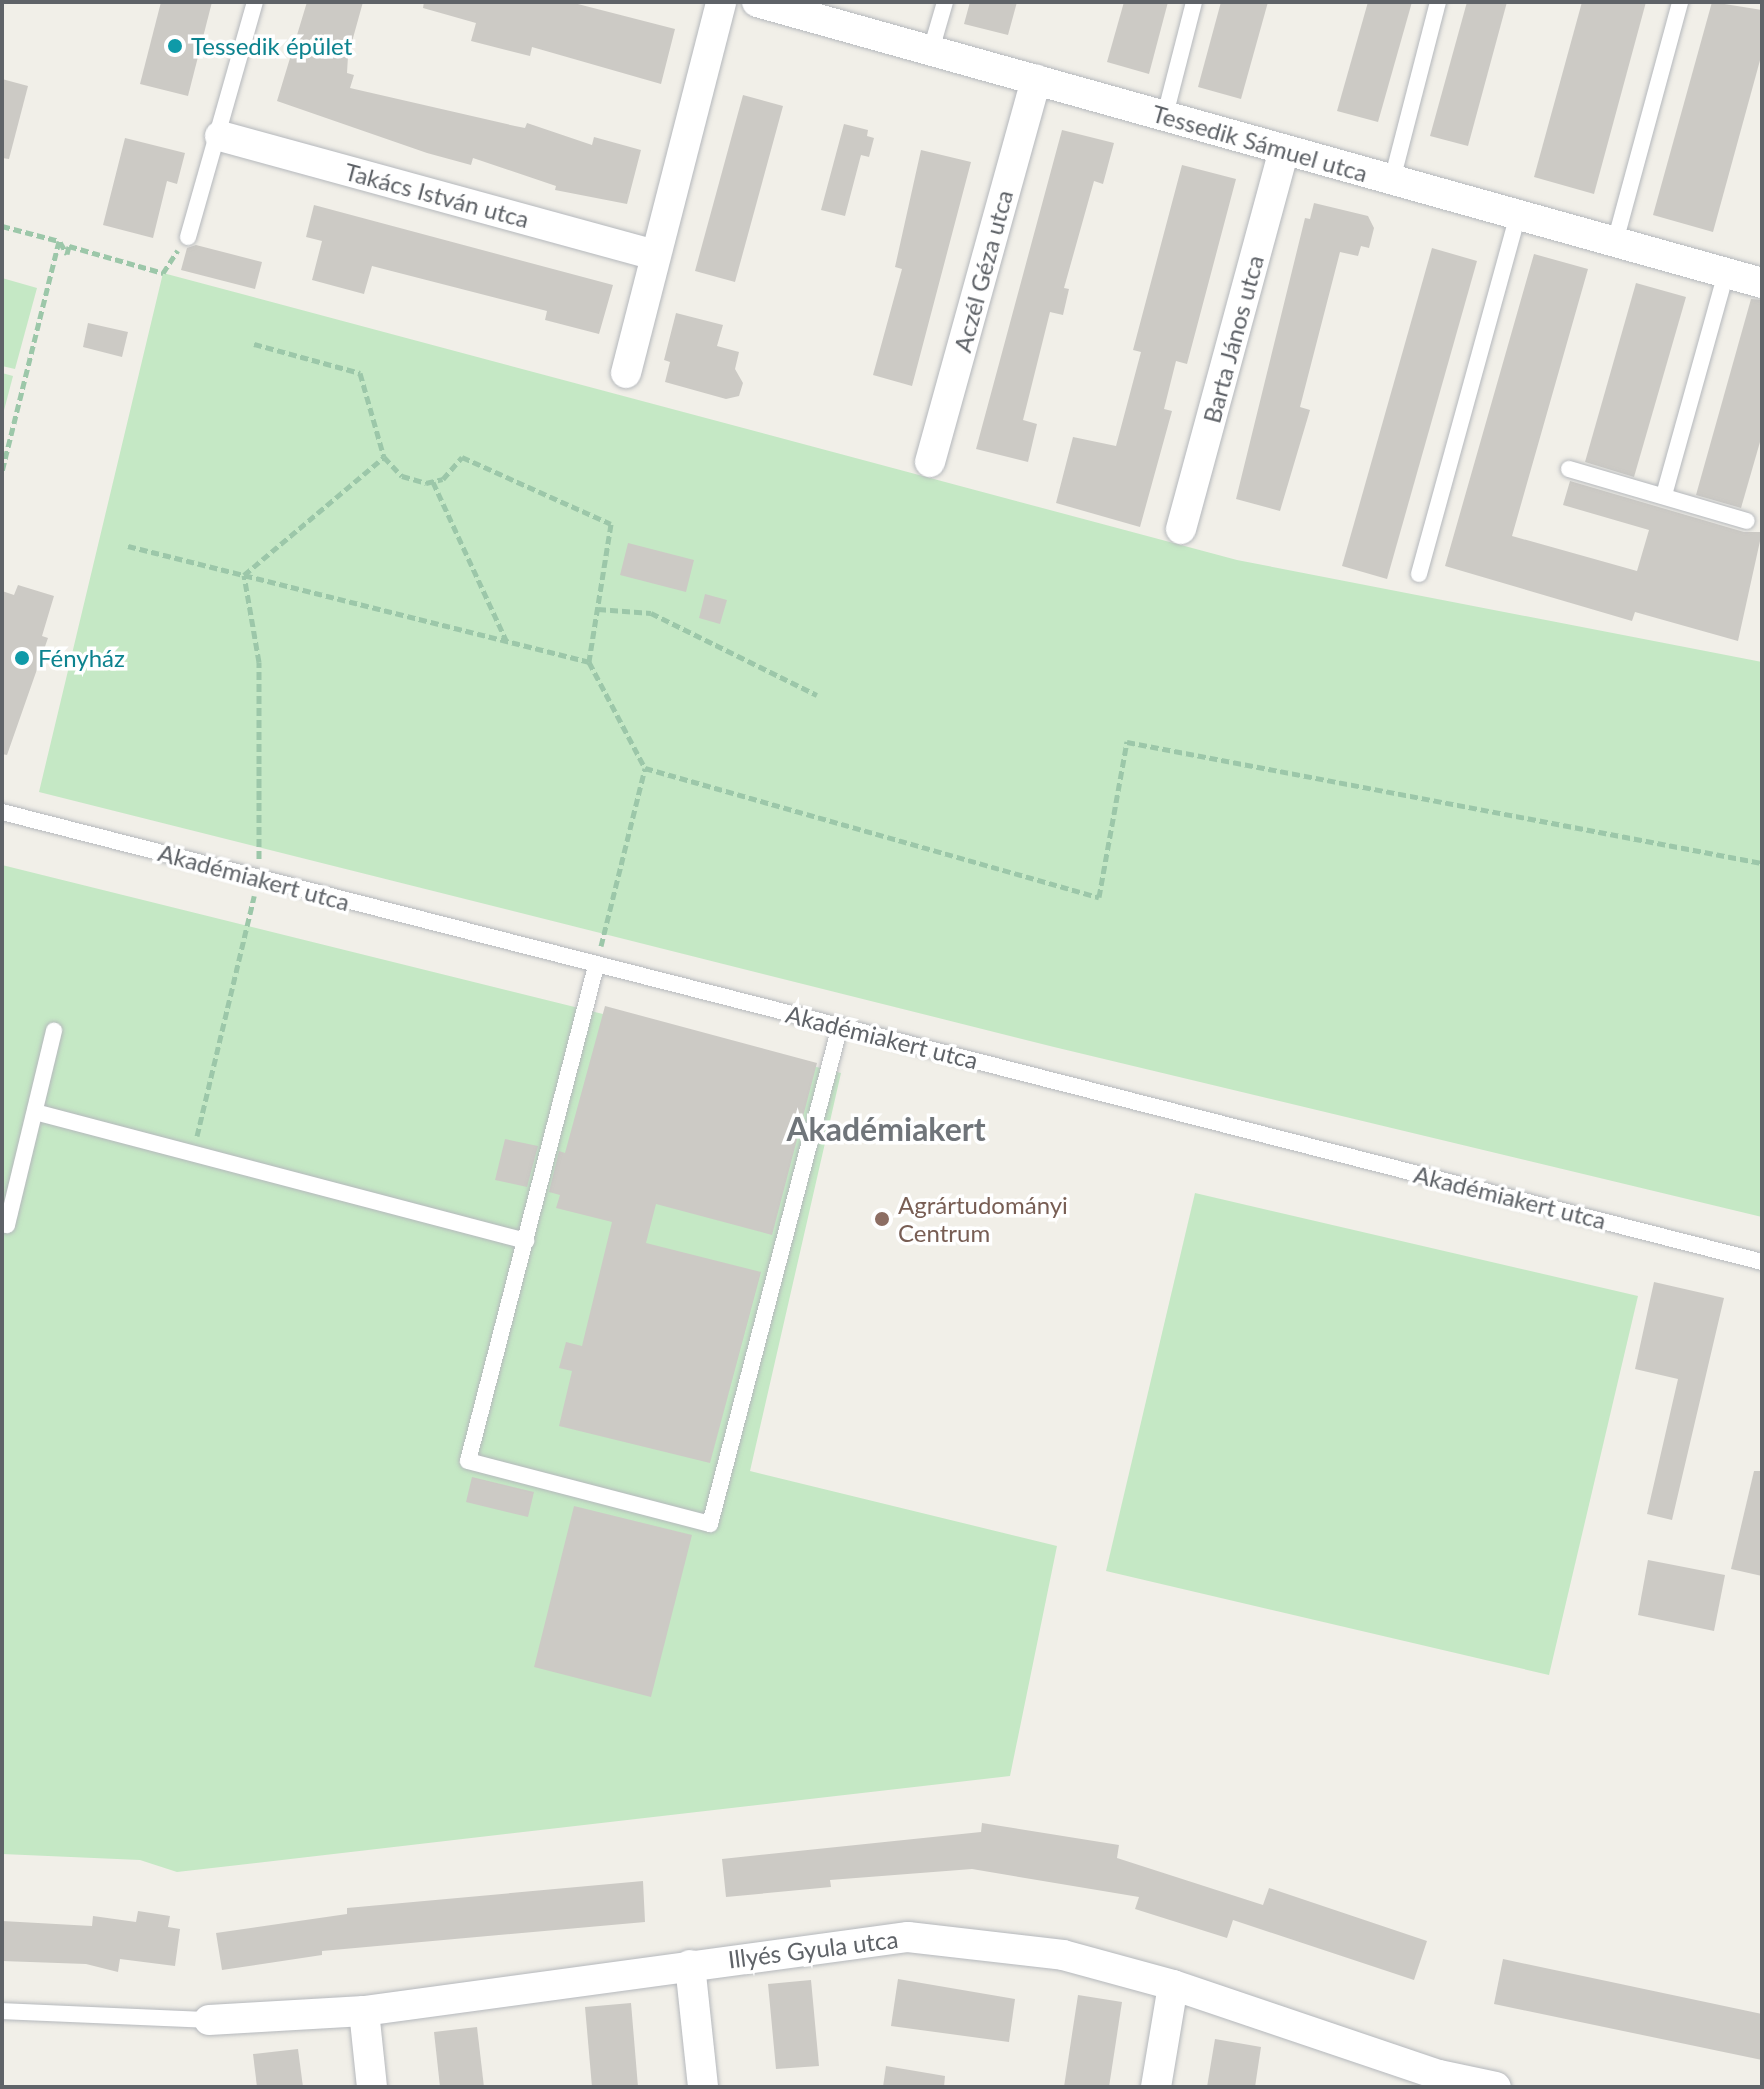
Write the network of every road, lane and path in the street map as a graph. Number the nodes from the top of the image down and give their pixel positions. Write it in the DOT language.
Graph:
graph roads {
  1 [pos="255,2"];
  2 [pos="721,2"];
  3 [pos="757,2"];
  4 [pos="945,2"];
  5 [pos="1194,2"];
  6 [pos="1438,2"];
  7 [pos="1680,2"];
  8 [pos="931,50"];
  9 [pos="1036,79"];
  10 [pos="1165,115"];
  11 [pos="220,136"];
  12 [pos="1284,150"];
  13 [pos="1392,180"];
  14 [pos="1518,215"];
  15 [pos="2,226"];
  16 [pos="188,237"];
  17 [pos="59,241"];
  18 [pos="1615,242"];
  19 [pos="654,255"];
  20 [pos="1726,273"];
  21 [pos="1762,283"];
  22 [pos="254,344"];
  23 [pos="626,373"];
  24 [pos="384,457"];
  25 [pos="930,462"];
  26 [pos="1569,469"];
  27 [pos="2,472"];
  28 [pos="433,482"];
  29 [pos="1664,495"];
  30 [pos="1747,521"];
  31 [pos="1181,529"];
  32 [pos="128,546"];
  33 [pos="1419,574"];
  34 [pos="244,575"];
  35 [pos="598,609"];
  36 [pos="506,640"];
  37 [pos="589,662"];
  38 [pos="817,695"];
  39 [pos="645,768"];
  40 [pos="2,812"];
  41 [pos="1762,863"];
  42 [pos="258,878"];
  43 [pos="596,966"];
  44 [pos="840,1026"];
  45 [pos="54,1031"];
  46 [pos="35,1112"];
  47 [pos="193,1153"];
  48 [pos="2,1224"];
  49 [pos="526,1241"];
  50 [pos="1762,1262"];
  51 [pos="690,1965"];
  52 [pos="1173,1985"];
  53 [pos="2,2011"];
  54 [pos="364,2011"];
  55 [pos="209,2020"];
  56 [pos="1438,2081"];
  57 [pos="372,2087"];
  58 [pos="703,2087"];
  59 [pos="1156,2087"];
  60 [pos="1496,2087"];
  1 -- 11 [label="lane"];
  2 -- 19 [label="street"];
  3 -- 8 [label="street, Tessedik Sámuel utca"];
  4 -- 8 [label="lane"];
  5 -- 10 [label="lane"];
  6 -- 13 [label="lane"];
  7 -- 18 [label="lane"];
  8 -- 9 [label="street, Tessedik Sámuel utca"];
  9 -- 10 [label="street, Tessedik Sámuel utca"];
  9 -- 25 [label="street, Aczél Géza utca"];
  10 -- 12 [label="street, Tessedik Sámuel utca"];
  11 -- 16 [label="lane"];
  11 -- 19 [label="street, Takács István utca"];
  12 -- 13 [label="street, Tessedik Sámuel utca"];
  12 -- 31 [label="street, Barta János utca"];
  13 -- 14 [label="street, Tessedik Sámuel utca"];
  14 -- 18 [label="street, Tessedik Sámuel utca"];
  14 -- 33 [label="lane"];
  15 -- 17 [label="path"];
  16 -- 17 [label="path"];
  17 -- 27 [label="path"];
  18 -- 20 [label="street, Tessedik Sámuel utca"];
  19 -- 23 [label="street"];
  20 -- 21 [label="street, Tessedik Sámuel utca"];
  20 -- 29 [label="lane"];
  22 -- 24 [label="path"];
  24 -- 28 [label="path"];
  24 -- 34 [label="path"];
  26 -- 29 [label="lane"];
  28 -- 35 [label="path"];
  28 -- 36 [label="path"];
  29 -- 30 [label="lane"];
  32 -- 34 [label="path"];
  34 -- 36 [label="path"];
  34 -- 42 [label="path"];
  35 -- 37 [label="path"];
  35 -- 38 [label="path"];
  36 -- 37 [label="path"];
  37 -- 39 [label="path"];
  39 -- 41 [label="path"];
  39 -- 43 [label="path"];
  40 -- 42 [label="lane, Akadémiakert utca"];
  42 -- 43 [label="lane, Akadémiakert utca"];
  42 -- 47 [label="path"];
  43 -- 44 [label="lane, Akadémiakert utca"];
  43 -- 49 [label="lane"];
  44 -- 49 [label="lane"];
  44 -- 50 [label="lane, Akadémiakert utca"];
  45 -- 46 [label="lane"];
  46 -- 47 [label="lane"];
  46 -- 48 [label="lane"];
  47 -- 49 [label="lane"];
  51 -- 52 [label="street, Illyés Gyula utca"];
  51 -- 54 [label="street, Illyés Gyula utca"];
  51 -- 58 [label="street"];
  52 -- 56 [label="street, Illyés Gyula utca"];
  52 -- 59 [label="street"];
  53 -- 55 [label="lane"];
  54 -- 55 [label="street, Illyés Gyula utca"];
  54 -- 57 [label="street"];
  56 -- 60 [label="street, Illyés Gyula utca"];
}
